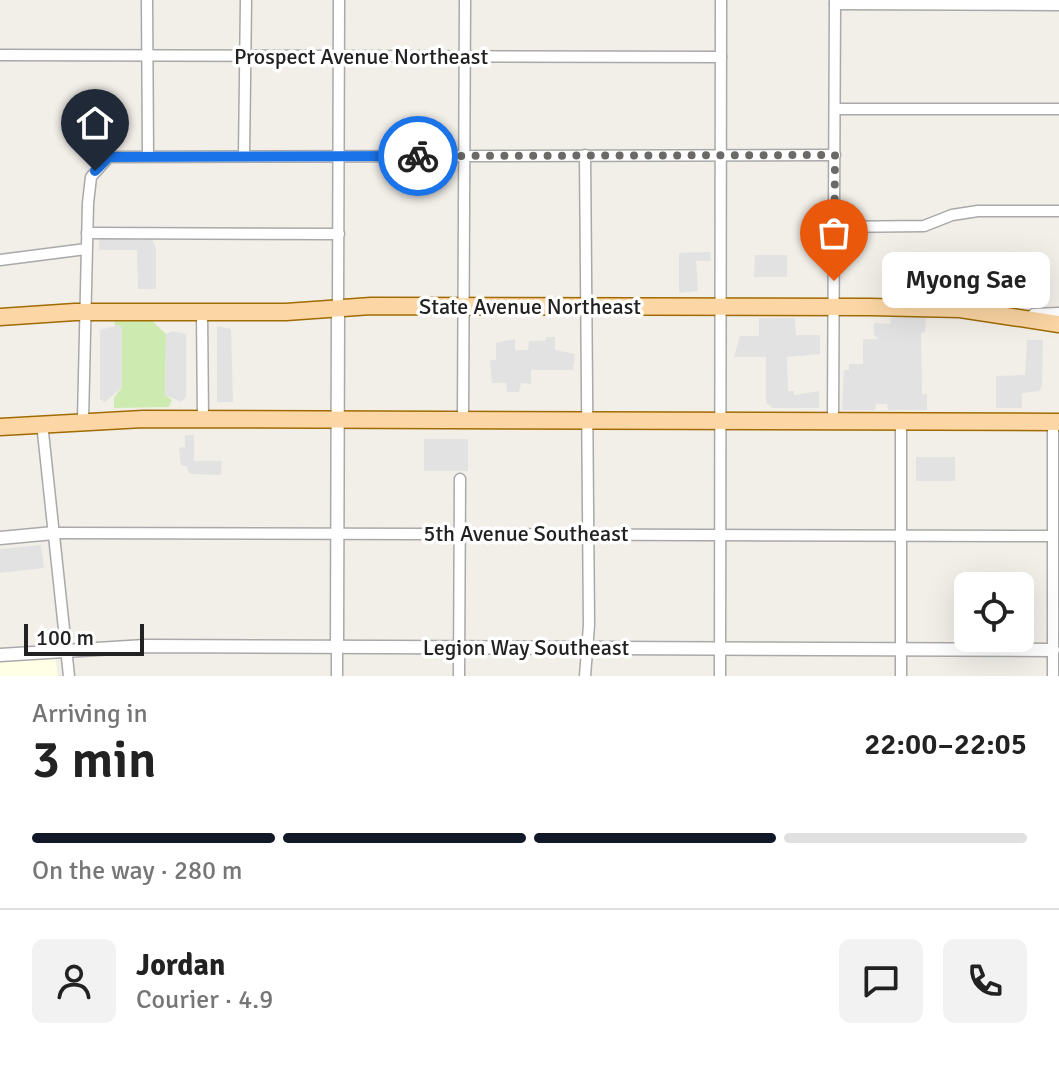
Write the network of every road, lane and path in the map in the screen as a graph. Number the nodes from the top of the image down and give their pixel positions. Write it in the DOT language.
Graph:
graph roads {
  1 [pos="147,0"];
  2 [pos="246,0"];
  3 [pos="339,0"];
  4 [pos="465,0"];
  5 [pos="721,0"];
  6 [pos="835,2"];
  7 [pos="1059,5"];
  8 [pos="147,54"];
  9 [pos="0,55"];
  10 [pos="244,55"];
  11 [pos="339,56"];
  12 [pos="465,56"];
  13 [pos="721,57"];
  14 [pos="835,109"];
  15 [pos="1059,109"];
  16 [pos="585,155"];
  17 [pos="721,155"];
  18 [pos="835,155"];
  19 [pos="148,156"];
  20 [pos="244,156"];
  21 [pos="339,156"];
  22 [pos="465,156"];
  23 [pos="1059,211"];
  24 [pos="834,227"];
  25 [pos="87,233"];
  26 [pos="339,234"];
  27 [pos="86,249"];
  28 [pos="0,260"];
  29 [pos="464,306"];
  30 [pos="586,306"];
  31 [pos="720,307"];
  32 [pos="834,307"];
  33 [pos="338,308"];
  34 [pos="86,312"];
  35 [pos="202,313"];
  36 [pos="1059,314"];
  37 [pos="1017,315"];
  38 [pos="0,317"];
  39 [pos="1059,324"];
  40 [pos="203,419"];
  41 [pos="83,420"];
  42 [pos="339,420"];
  43 [pos="463,420"];
  44 [pos="721,420"];
  45 [pos="586,421"];
  46 [pos="833,421"];
  47 [pos="901,422"];
  48 [pos="1056,422"];
  49 [pos="42,423"];
  50 [pos="0,427"];
  51 [pos="460,479"];
  52 [pos="462,532"];
  53 [pos="54,533"];
  54 [pos="338,533"];
  55 [pos="586,534"];
  56 [pos="721,534"];
  57 [pos="900,535"];
  58 [pos="1052,536"];
  59 [pos="0,538"];
  60 [pos="337,646"];
  61 [pos="461,647"];
  62 [pos="720,647"];
  63 [pos="66,648"];
  64 [pos="589,648"];
  65 [pos="901,649"];
  66 [pos="1053,650"];
  67 [pos="0,655"];
  68 [pos="69,676"];
  69 [pos="337,676"];
  70 [pos="459,676"];
  71 [pos="585,676"];
  72 [pos="720,676"];
  73 [pos="901,676"];
  74 [pos="1053,676"];
  1 -- 8 [label="street"];
  2 -- 10 [label="street"];
  3 -- 11 [label="street"];
  4 -- 12 [label="street"];
  5 -- 13 [label="street"];
  6 -- 7 [label="street"];
  6 -- 14 [label="street"];
  8 -- 9 [label="street, Prospect Avenue Northeast"];
  8 -- 10 [label="street, Prospect Avenue Northeast"];
  8 -- 19 [label="street"];
  10 -- 11 [label="street, Prospect Avenue Northeast"];
  10 -- 20 [label="street"];
  11 -- 12 [label="street, Prospect Avenue Northeast"];
  11 -- 21 [label="street"];
  12 -- 13 [label="street, Prospect Avenue Northeast"];
  12 -- 22 [label="street"];
  13 -- 17 [label="street"];
  14 -- 15 [label="street"];
  14 -- 18 [label="street"];
  16 -- 17 [label="street"];
  16 -- 22 [label="street"];
  16 -- 30 [label="street"];
  17 -- 18 [label="street"];
  17 -- 31 [label="street"];
  18 -- 24 [label="street"];
  19 -- 20 [label="street"];
  19 -- 25 [label="street"];
  20 -- 21 [label="street"];
  21 -- 22 [label="street"];
  21 -- 26 [label="street"];
  22 -- 29 [label="street"];
  23 -- 24 [label="street"];
  24 -- 32 [label="street"];
  25 -- 26 [label="street"];
  25 -- 27 [label="street"];
  26 -- 33 [label="street"];
  27 -- 28 [label="street"];
  27 -- 34 [label="street"];
  29 -- 30 [label="main road, State Avenue Northeast"];
  29 -- 33 [label="main road, State Avenue Northeast"];
  29 -- 43 [label="street"];
  30 -- 31 [label="main road, State Avenue Northeast"];
  30 -- 45 [label="street"];
  31 -- 32 [label="main road, State Avenue Northeast"];
  31 -- 44 [label="street"];
  32 -- 37 [label="main road, State Avenue Northeast"];
  32 -- 46 [label="street"];
  33 -- 35 [label="main road, State Avenue Northeast"];
  33 -- 42 [label="street"];
  34 -- 35 [label="main road, State Avenue Northeast"];
  34 -- 38 [label="main road, State Avenue Northeast"];
  34 -- 41 [label="street"];
  35 -- 40 [label="street"];
  36 -- 37 [label="street, State Avenue Northeast"];
  37 -- 39 [label="main road"];
  40 -- 41 [label="main road"];
  40 -- 42 [label="main road"];
  41 -- 49 [label="main road"];
  42 -- 43 [label="main road"];
  42 -- 54 [label="street"];
  43 -- 45 [label="main road"];
  44 -- 45 [label="main road"];
  44 -- 46 [label="main road"];
  44 -- 56 [label="street"];
  45 -- 55 [label="street"];
  46 -- 47 [label="main road"];
  47 -- 48 [label="main road"];
  47 -- 57 [label="street"];
  48 -- 58 [label="street"];
  49 -- 50 [label="main road"];
  49 -- 53 [label="street"];
  51 -- 52 [label="street"];
  52 -- 54 [label="street, 5th Avenue Southeast"];
  52 -- 55 [label="street, 5th Avenue Southeast"];
  52 -- 61 [label="street"];
  53 -- 54 [label="street, 5th Avenue Southeast"];
  53 -- 59 [label="street, 5th Avenue Southeast"];
  53 -- 63 [label="street"];
  54 -- 60 [label="street"];
  55 -- 56 [label="street, 5th Avenue Southeast"];
  55 -- 64 [label="street"];
  56 -- 57 [label="street, 5th Avenue Southeast"];
  56 -- 62 [label="street"];
  57 -- 58 [label="street, 5th Avenue Southeast"];
  57 -- 65 [label="street"];
  58 -- 66 [label="street"];
  60 -- 61 [label="street, Legion Way Southeast"];
  60 -- 63 [label="street, Legion Way Southeast"];
  60 -- 69 [label="street"];
  61 -- 64 [label="street, Legion Way Southeast"];
  61 -- 70 [label="street"];
  62 -- 64 [label="street, Legion Way Southeast"];
  62 -- 65 [label="street, Legion Way Southeast"];
  62 -- 72 [label="street"];
  63 -- 67 [label="street, Legion Way Southeast"];
  63 -- 68 [label="street"];
  64 -- 71 [label="street"];
  65 -- 66 [label="street, Legion Way Southeast"];
  65 -- 73 [label="street"];
  66 -- 74 [label="street"];
}
